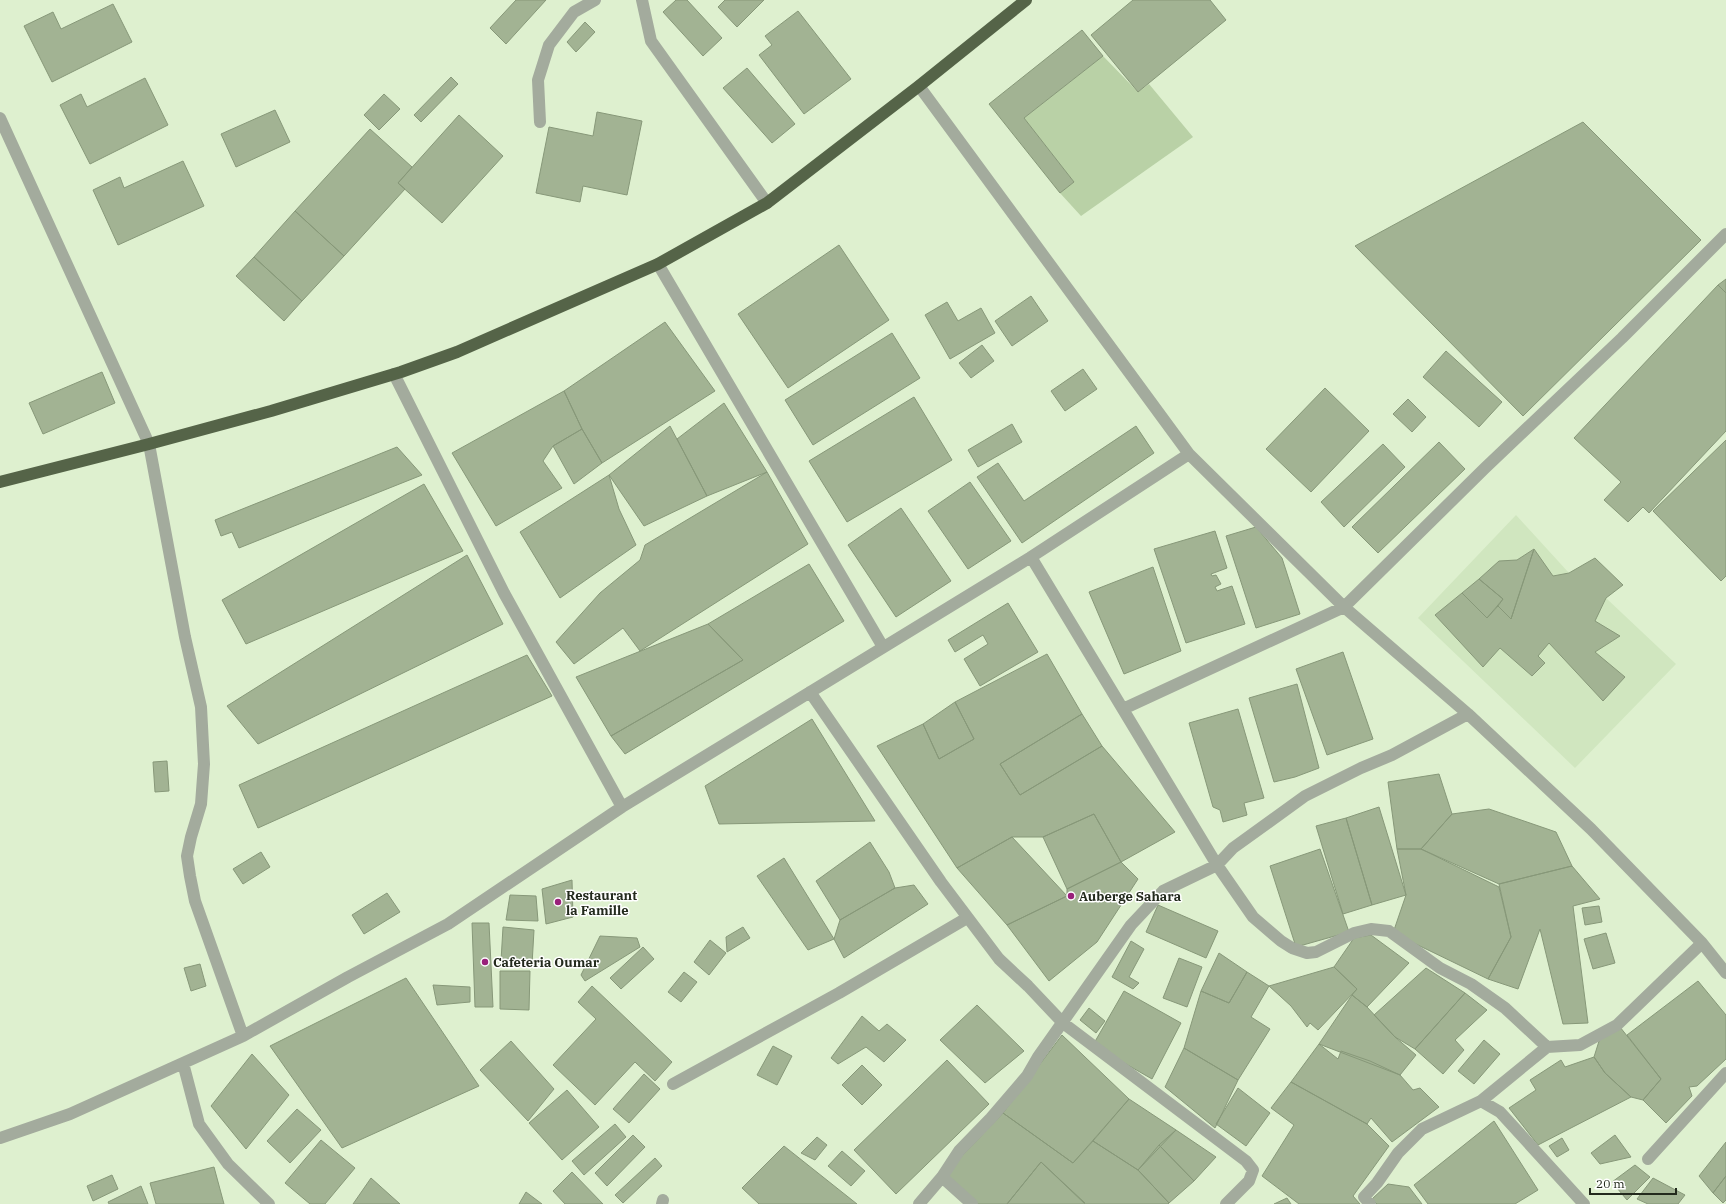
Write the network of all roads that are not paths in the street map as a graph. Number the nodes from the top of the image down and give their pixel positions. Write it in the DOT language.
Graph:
graph roads {
  1 [pos="595,0"];
  2 [pos="642,0"];
  3 [pos="1026,0"];
  4 [pos="920,86"];
  5 [pos="0,118"];
  6 [pos="540,122"];
  7 [pos="767,203"];
  8 [pos="1726,234"];
  9 [pos="658,264"];
  10 [pos="394,374"];
  11 [pos="149,444"];
  12 [pos="1189,454"];
  13 [pos="0,482"];
  14 [pos="1031,557"];
  15 [pos="1344,607"];
  16 [pos="883,646"];
  17 [pos="810,692"];
  18 [pos="1123,709"];
  19 [pos="1468,714"];
  20 [pos="622,807"];
  21 [pos="1217,865"];
  22 [pos="968,918"];
  23 [pos="1702,943"];
  24 [pos="1726,974"];
  25 [pos="1063,1023"];
  26 [pos="243,1036"];
  27 [pos="1547,1047"];
  28 [pos="183,1063"];
  29 [pos="1726,1073"];
  30 [pos="673,1084"];
  31 [pos="1481,1101"];
  32 [pos="0,1138"];
  33 [pos="1648,1159"];
  34 [pos="942,1177"];
  35 [pos="269,1204"];
  36 [pos="919,1204"];
  37 [pos="972,1204"];
  38 [pos="1226,1204"];
  39 [pos="1370,1204"];
  40 [pos="1584,1204"];
  1 -- 6 [label="street"];
  2 -- 7 [label="street"];
  3 -- 4 [label="highway"];
  4 -- 7 [label="highway"];
  4 -- 12 [label="street"];
  5 -- 11 [label="street"];
  7 -- 9 [label="highway"];
  8 -- 15 [label="street"];
  9 -- 10 [label="highway"];
  9 -- 16 [label="street"];
  10 -- 11 [label="highway"];
  10 -- 20 [label="street"];
  11 -- 13 [label="highway"];
  11 -- 26 [label="street"];
  12 -- 14 [label="street"];
  12 -- 15 [label="street"];
  14 -- 16 [label="street"];
  14 -- 18 [label="street"];
  15 -- 18 [label="street"];
  15 -- 19 [label="street"];
  16 -- 17 [label="street"];
  17 -- 20 [label="street"];
  17 -- 22 [label="street"];
  18 -- 21 [label="street"];
  19 -- 21 [label="street"];
  19 -- 23 [label="street"];
  20 -- 26 [label="street"];
  21 -- 25 [label="street"];
  21 -- 27 [label="street"];
  22 -- 25 [label="street"];
  22 -- 30 [label="street"];
  23 -- 24 [label="street"];
  23 -- 27 [label="street"];
  25 -- 34 [label="street"];
  25 -- 38 [label="street"];
  26 -- 28 [label="street"];
  27 -- 31 [label="street"];
  28 -- 32 [label="street"];
  28 -- 35 [label="street"];
  29 -- 33 [label="street"];
  31 -- 39 [label="street"];
  31 -- 40 [label="street"];
  34 -- 36 [label="street"];
  34 -- 37 [label="street"];
}
